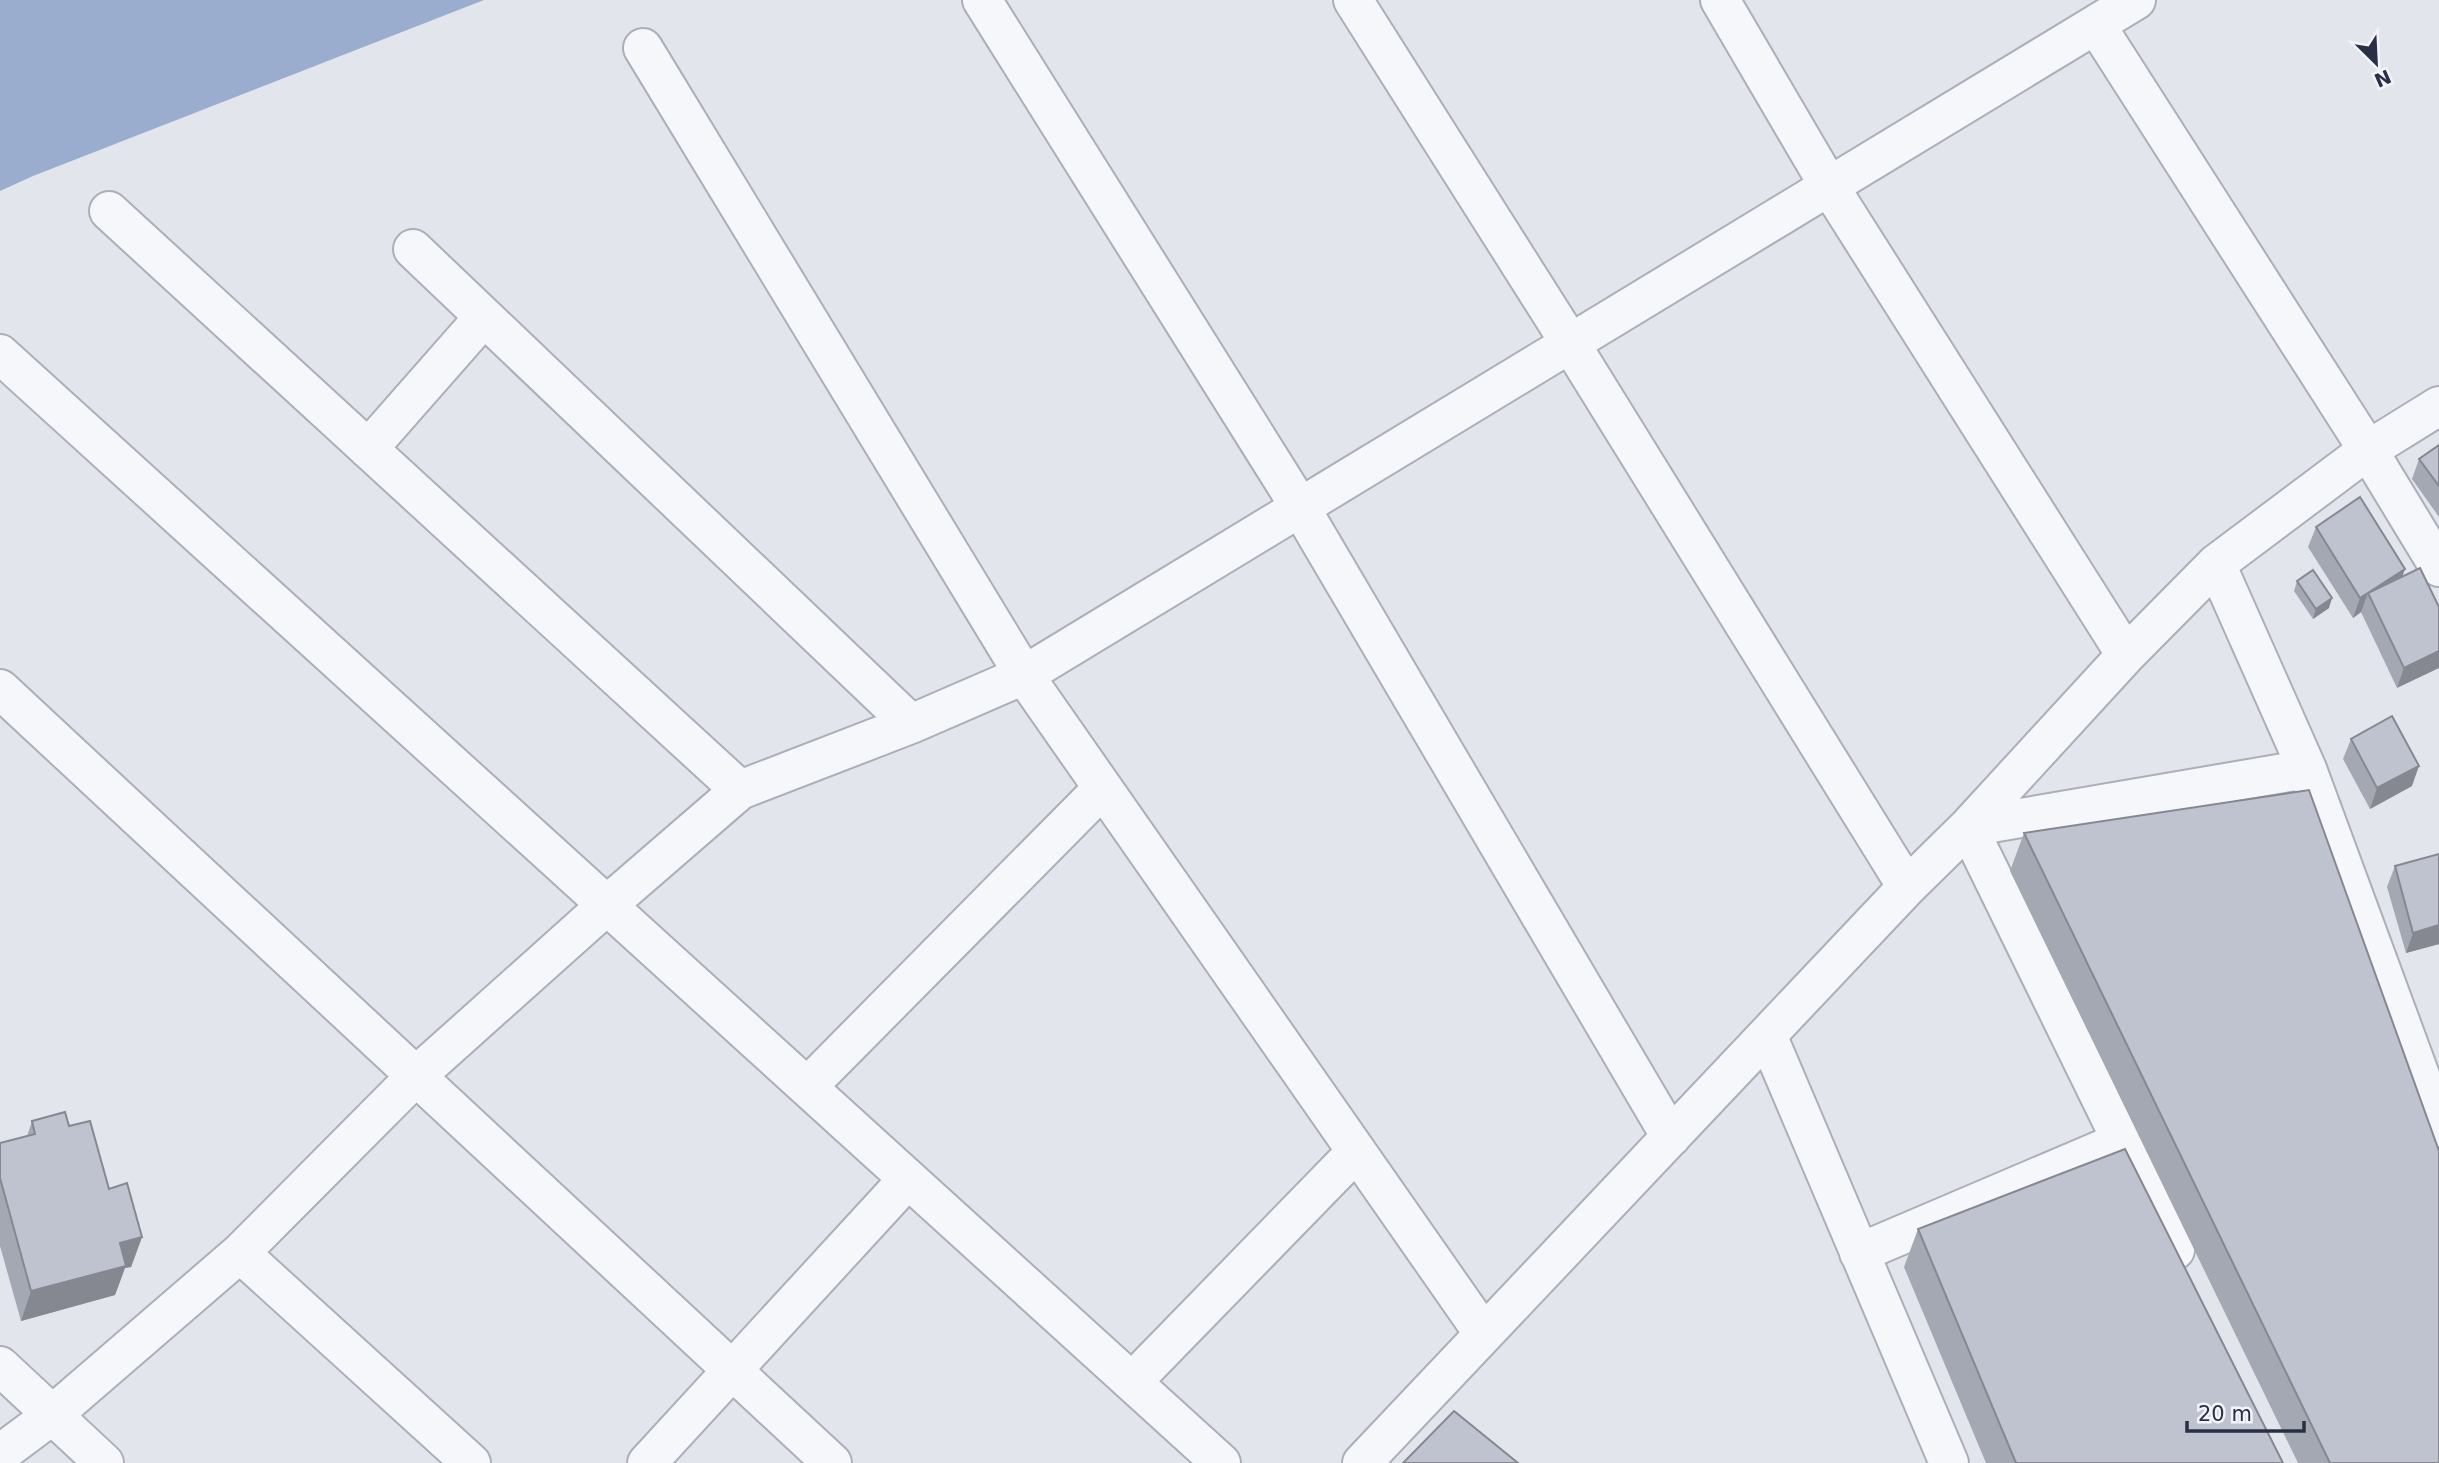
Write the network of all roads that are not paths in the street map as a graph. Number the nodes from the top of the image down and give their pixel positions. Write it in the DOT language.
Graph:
graph roads {
  1 [pos="982,0"];
  2 [pos="1353,0"];
  3 [pos="1720,0"];
  4 [pos="2136,0"];
  5 [pos="2096,24"];
  6 [pos="643,48"];
  7 [pos="1829,186"];
  8 [pos="109,211"];
  9 [pos="413,249"];
  10 [pos="484,317"];
  11 [pos="1570,343"];
  12 [pos="0,354"];
  13 [pos="2439,406"];
  14 [pos="368,449"];
  15 [pos="2368,450"];
  16 [pos="1300,507"];
  17 [pos="2216,564"];
  18 [pos="2439,567"];
  19 [pos="2126,655"];
  20 [pos="1024,674"];
  21 [pos="0,689"];
  22 [pos="911,724"];
  23 [pos="2307,769"];
  24 [pos="1103,788"];
  25 [pos="740,790"];
  26 [pos="1968,827"];
  27 [pos="1906,887"];
  28 [pos="607,905"];
  29 [pos="1768,1035"];
  30 [pos="416,1076"];
  31 [pos="807,1087"];
  32 [pos="2439,1127"];
  33 [pos="1671,1137"];
  34 [pos="2122,1141"];
  35 [pos="1356,1152"];
  36 [pos="908,1179"];
  37 [pos="240,1253"];
  38 [pos="1859,1253"];
  39 [pos="2188,1277"];
  40 [pos="1484,1334"];
  41 [pos="0,1366"];
  42 [pos="733,1370"];
  43 [pos="1132,1382"];
  44 [pos="1420,1402"];
  45 [pos="51,1416"];
  46 [pos="1450,1425"];
  47 [pos="0,1454"];
  48 [pos="104,1463"];
  49 [pos="471,1463"];
  50 [pos="648,1463"];
  51 [pos="832,1463"];
  52 [pos="1221,1463"];
  53 [pos="1362,1463"];
  54 [pos="1949,1463"];
  1 -- 16 [label="street"];
  2 -- 11 [label="street"];
  3 -- 7 [label="street"];
  4 -- 5 [label="street"];
  5 -- 7 [label="street"];
  5 -- 15 [label="street"];
  6 -- 20 [label="street"];
  7 -- 11 [label="street"];
  7 -- 19 [label="street"];
  8 -- 14 [label="street"];
  9 -- 10 [label="street"];
  10 -- 14 [label="street"];
  10 -- 22 [label="street"];
  11 -- 16 [label="street"];
  11 -- 27 [label="street"];
  12 -- 28 [label="street"];
  13 -- 15 [label="street"];
  14 -- 25 [label="street"];
  15 -- 17 [label="street"];
  15 -- 18 [label="street"];
  16 -- 20 [label="street"];
  16 -- 33 [label="street"];
  17 -- 19 [label="street"];
  17 -- 23 [label="street"];
  19 -- 26 [label="street"];
  20 -- 22 [label="street"];
  20 -- 24 [label="street"];
  21 -- 30 [label="street"];
  22 -- 25 [label="street"];
  23 -- 26 [label="street"];
  23 -- 32 [label="street"];
  24 -- 31 [label="street"];
  24 -- 35 [label="street"];
  25 -- 28 [label="street"];
  26 -- 27 [label="street"];
  26 -- 34 [label="street"];
  27 -- 29 [label="street"];
  28 -- 30 [label="street"];
  28 -- 31 [label="street"];
  29 -- 33 [label="street"];
  29 -- 38 [label="street"];
  30 -- 37 [label="street"];
  30 -- 42 [label="street"];
  31 -- 36 [label="street"];
  33 -- 40 [label="street"];
  34 -- 38 [label="street"];
  34 -- 39 [label="street"];
  35 -- 40 [label="street"];
  35 -- 43 [label="street"];
  36 -- 42 [label="street"];
  36 -- 43 [label="street"];
  37 -- 45 [label="street"];
  37 -- 49 [label="street"];
  38 -- 54 [label="street"];
  40 -- 44 [label="street"];
  41 -- 45 [label="street"];
  42 -- 50 [label="street"];
  42 -- 51 [label="street"];
  43 -- 52 [label="street"];
  44 -- 46 [label="street"];
  44 -- 53 [label="street"];
  45 -- 47 [label="street"];
  45 -- 48 [label="street"];
}
